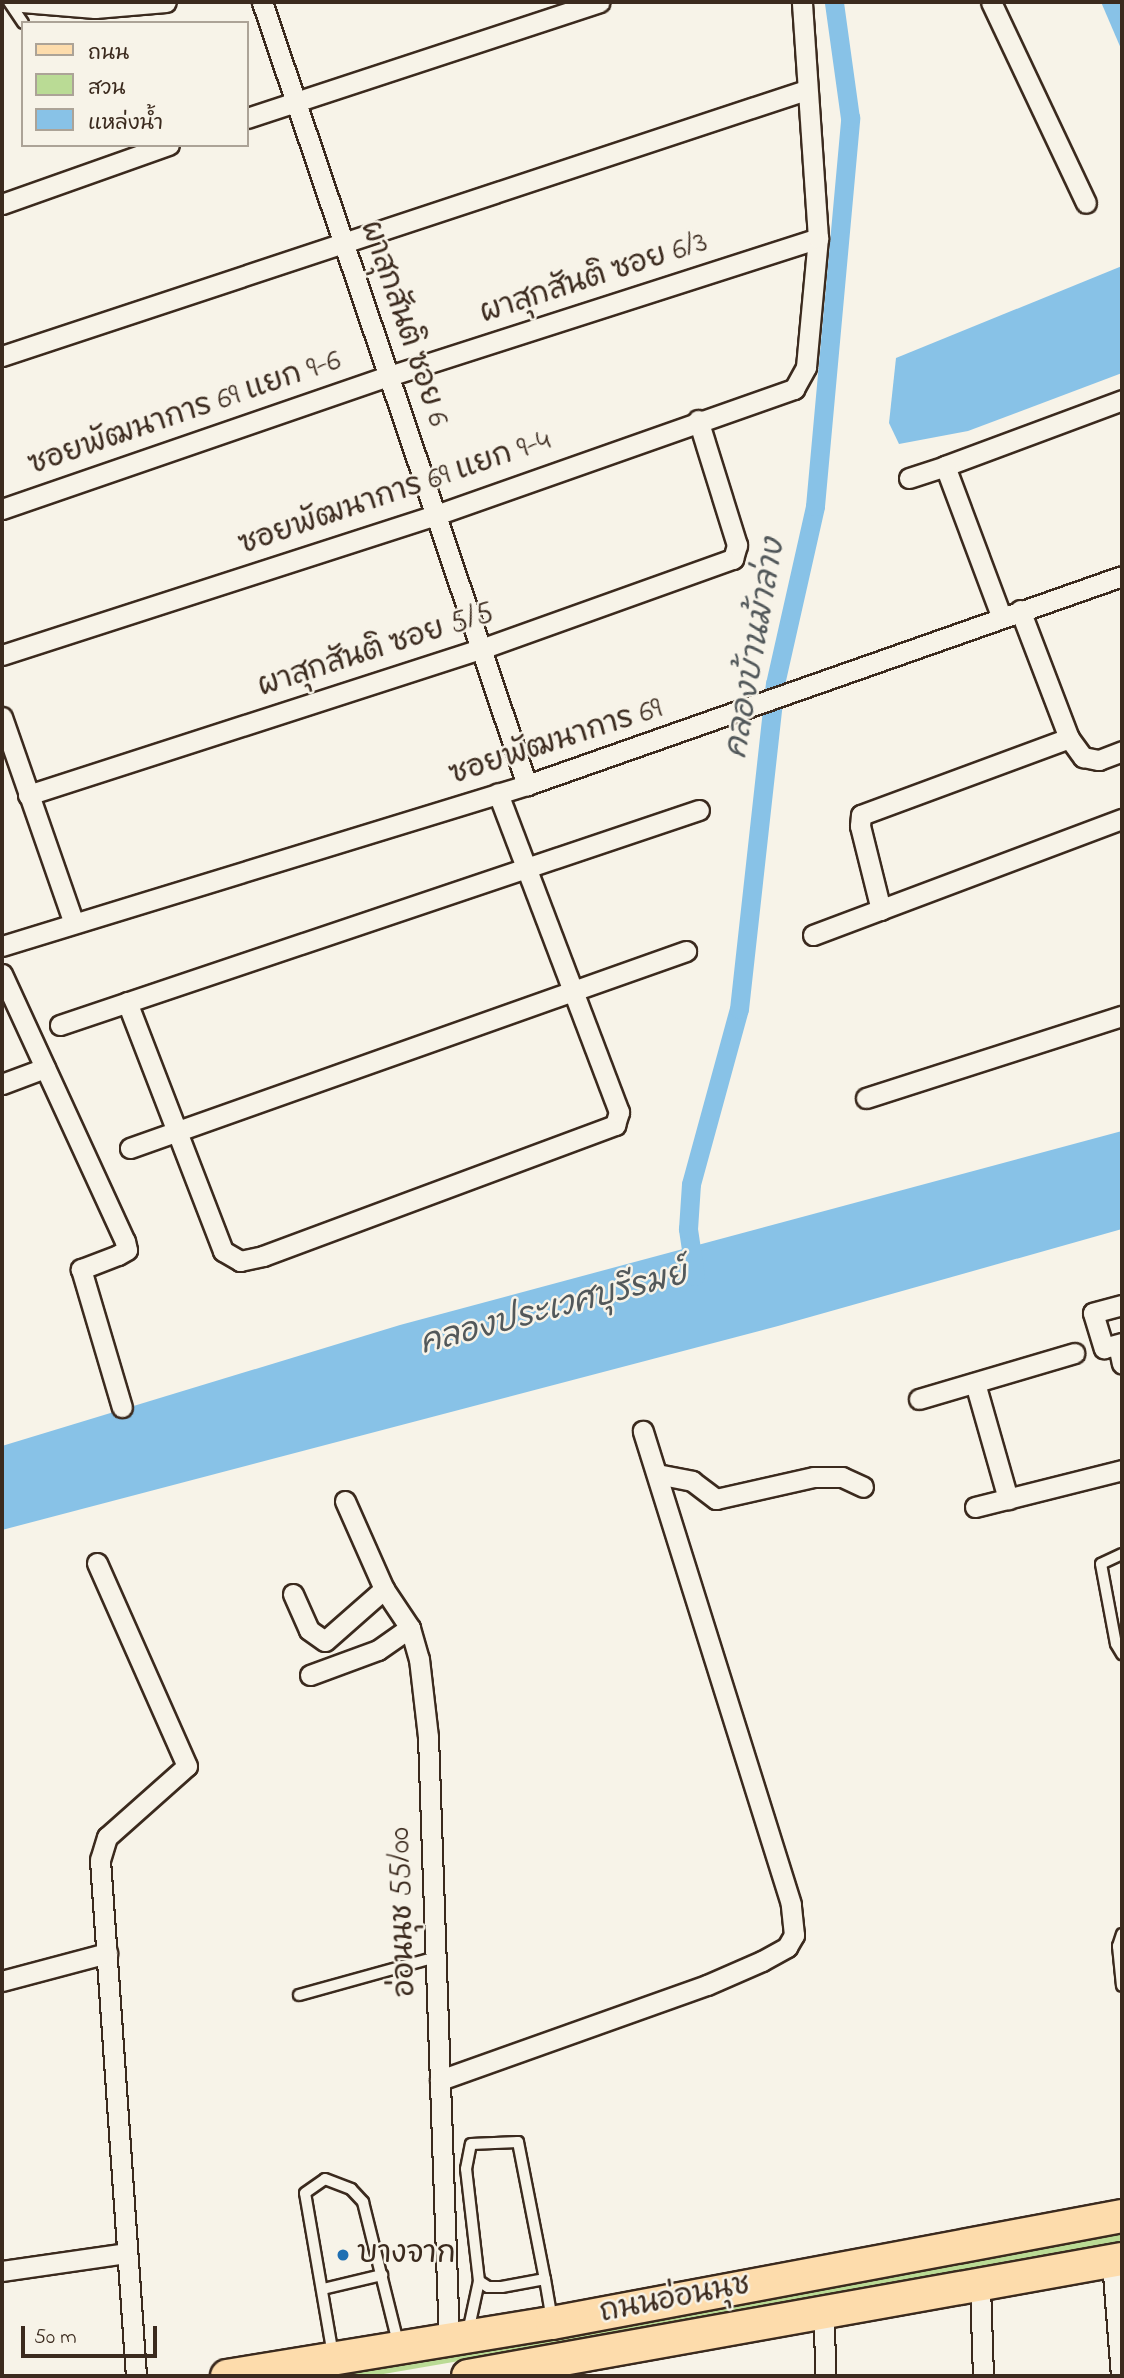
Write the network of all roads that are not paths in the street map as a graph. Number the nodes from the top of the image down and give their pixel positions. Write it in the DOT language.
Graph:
graph roads {
  1 [pos="9,2"];
  2 [pos="22,2"];
  3 [pos="262,2"];
  4 [pos="599,2"];
  5 [pos="802,2"];
  6 [pos="991,2"];
  7 [pos="159,10"];
  8 [pos="22,21"];
  9 [pos="806,90"];
  10 [pos="296,101"];
  11 [pos="248,118"];
  12 [pos="163,147"];
  13 [pos="2,204"];
  14 [pos="1086,204"];
  15 [pos="818,238"];
  16 [pos="344,243"];
  17 [pos="2,356"];
  18 [pos="388,376"];
  19 [pos="1122,400"];
  20 [pos="698,420"];
  21 [pos="945,466"];
  22 [pos="909,478"];
  23 [pos="2,509"];
  24 [pos="436,516"];
  25 [pos="1122,576"];
  26 [pos="1020,610"];
  27 [pos="1001,616"];
  28 [pos="481,649"];
  29 [pos="2,655"];
  30 [pos="2,717"];
  31 [pos="1069,738"];
  32 [pos="1122,751"];
  33 [pos="527,785"];
  34 [pos="498,793"];
  35 [pos="29,795"];
  36 [pos="699,810"];
  37 [pos="1122,819"];
  38 [pos="528,869"];
  39 [pos="881,910"];
  40 [pos="73,921"];
  41 [pos="813,935"];
  42 [pos="2,946"];
  43 [pos="687,951"];
  44 [pos="2,974"];
  45 [pos="571,993"];
  46 [pos="127,1002"];
  47 [pos="1122,1016"];
  48 [pos="61,1024"];
  49 [pos="45,1068"];
  50 [pos="2,1084"];
  51 [pos="866,1098"];
  52 [pos="180,1131"];
  53 [pos="130,1148"];
  54 [pos="1122,1305"];
  55 [pos="1121,1351"];
  56 [pos="1074,1353"];
  57 [pos="975,1383"];
  58 [pos="919,1399"];
  59 [pos="122,1408"];
  60 [pos="643,1431"];
  61 [pos="1122,1470"];
  62 [pos="657,1474"];
  63 [pos="863,1488"];
  64 [pos="1008,1499"];
  65 [pos="345,1501"];
  66 [pos="975,1507"];
  67 [pos="1122,1554"];
  68 [pos="97,1563"];
  69 [pos="384,1589"];
  70 [pos="293,1594"];
  71 [pos="410,1628"];
  72 [pos="1122,1654"];
  73 [pos="310,1675"];
  74 [pos="1122,1934"];
  75 [pos="107,1953"];
  76 [pos="436,1957"];
  77 [pos="2,1981"];
  78 [pos="1122,1986"];
  79 [pos="299,1995"];
  80 [pos="440,2080"];
  81 [pos="1122,2216"];
  82 [pos="127,2253"];
  83 [pos="1117,2260"];
  84 [pos="2,2271"];
  85 [pos="382,2276"];
  86 [pos="545,2279"];
  87 [pos="479,2281"];
  88 [pos="980,2286"];
  89 [pos="323,2288"];
  90 [pos="824,2313"];
  91 [pos="552,2323"];
  92 [pos="458,2338"];
  93 [pos="400,2348"];
  94 [pos="334,2359"];
  95 [pos="594,2365"];
  96 [pos="136,2376"];
  97 [pos="227,2376"];
  98 [pos="468,2376"];
  99 [pos="825,2376"];
  100 [pos="983,2376"];
  101 [pos="1121,2376"];
  1 -- 8 [label="lane"];
  2 -- 7 [label="street"];
  3 -- 10 [label="street, ผาสุกสันติ ซอย 6"];
  4 -- 10 [label="street"];
  5 -- 9 [label="street"];
  6 -- 14 [label="street"];
  9 -- 15 [label="street"];
  9 -- 16 [label="street"];
  10 -- 11 [label="street"];
  10 -- 16 [label="street, ผาสุกสันติ ซอย 6"];
  12 -- 13 [label="street"];
  15 -- 18 [label="street, ผาสุกสันติ ซอย 6/3"];
  15 -- 20 [label="street, ซอยพัฒนาการ 69 แยก 9-4"];
  16 -- 17 [label="street"];
  16 -- 18 [label="street, ผาสุกสันติ ซอย 6"];
  18 -- 23 [label="street, ซอยพัฒนาการ 69 แยก 9-6"];
  18 -- 24 [label="street, ผาสุกสันติ ซอย 6"];
  19 -- 21 [label="street"];
  20 -- 24 [label="street, ซอยพัฒนาการ 69 แยก 9-4"];
  20 -- 28 [label="street, ผาสุกสันติ ซอย 5/5"];
  21 -- 22 [label="street"];
  21 -- 27 [label="street"];
  24 -- 28 [label="street, ผาสุกสันติ ซอย 6"];
  24 -- 29 [label="street, ซอยพัฒนาการ 69 แยก 9-4"];
  25 -- 26 [label="street, ซอยพัฒนาการ 69"];
  26 -- 27 [label="street, ซอยพัฒนาการ 69"];
  26 -- 31 [label="street"];
  27 -- 33 [label="street, ซอยพัฒนาการ 69"];
  28 -- 33 [label="street, ผาสุกสันติ ซอย 6"];
  28 -- 35 [label="street, ผาสุกสันติ ซอย 5/5"];
  30 -- 35 [label="street"];
  31 -- 32 [label="street"];
  31 -- 39 [label="street"];
  33 -- 34 [label="street, ซอยพัฒนาการ 69"];
  34 -- 38 [label="street"];
  34 -- 40 [label="street, ซอยพัฒนาการ 69"];
  35 -- 40 [label="street"];
  36 -- 38 [label="street"];
  37 -- 39 [label="street"];
  38 -- 45 [label="street"];
  38 -- 46 [label="street"];
  39 -- 41 [label="street"];
  40 -- 42 [label="street, ซอยพัฒนาการ 69"];
  43 -- 45 [label="street"];
  44 -- 49 [label="street"];
  45 -- 52 [label="street"];
  45 -- 52 [label="street"];
  46 -- 48 [label="street"];
  46 -- 52 [label="street"];
  47 -- 51 [label="street"];
  49 -- 50 [label="street"];
  49 -- 59 [label="street"];
  52 -- 53 [label="street"];
  54 -- 55 [label="street"];
  56 -- 57 [label="street"];
  57 -- 58 [label="street"];
  57 -- 64 [label="street"];
  60 -- 62 [label="street"];
  61 -- 64 [label="street"];
  62 -- 63 [label="street"];
  62 -- 80 [label="street"];
  64 -- 66 [label="street"];
  65 -- 69 [label="street, อ่อนนุช 55/00"];
  67 -- 72 [label="lane"];
  68 -- 75 [label="street"];
  69 -- 70 [label="street"];
  69 -- 71 [label="street, อ่อนนุช 55/00"];
  71 -- 73 [label="street"];
  71 -- 76 [label="street, อ่อนนุช 55/00"];
  74 -- 78 [label="lane"];
  75 -- 77 [label="street"];
  75 -- 82 [label="street"];
  76 -- 79 [label="lane"];
  76 -- 80 [label="street, อ่อนนุช 55/00"];
  80 -- 92 [label="street, อ่อนนุช 55/00"];
  81 -- 91 [label="main road, ถนนอ่อนนุช"];
  82 -- 84 [label="street"];
  82 -- 96 [label="street"];
  83 -- 88 [label="main road, ถนนอ่อนนุช"];
  83 -- 101 [label="street"];
  85 -- 89 [label="lane"];
  85 -- 89 [label="lane"];
  85 -- 93 [label="lane"];
  86 -- 87 [label="lane"];
  86 -- 87 [label="lane"];
  86 -- 91 [label="lane"];
  87 -- 92 [label="lane"];
  88 -- 90 [label="main road, ถนนอ่อนนุช"];
  88 -- 100 [label="street"];
  89 -- 94 [label="lane"];
  90 -- 95 [label="main road, ถนนอ่อนนุช"];
  90 -- 99 [label="street"];
  91 -- 92 [label="main road, ถนนอ่อนนุช"];
  92 -- 93 [label="main road, ถนนอ่อนนุช"];
  93 -- 94 [label="main road, ถนนอ่อนนุช"];
  94 -- 97 [label="main road, ถนนอ่อนนุช"];
  95 -- 98 [label="main road, ถนนอ่อนนุช"];
}
